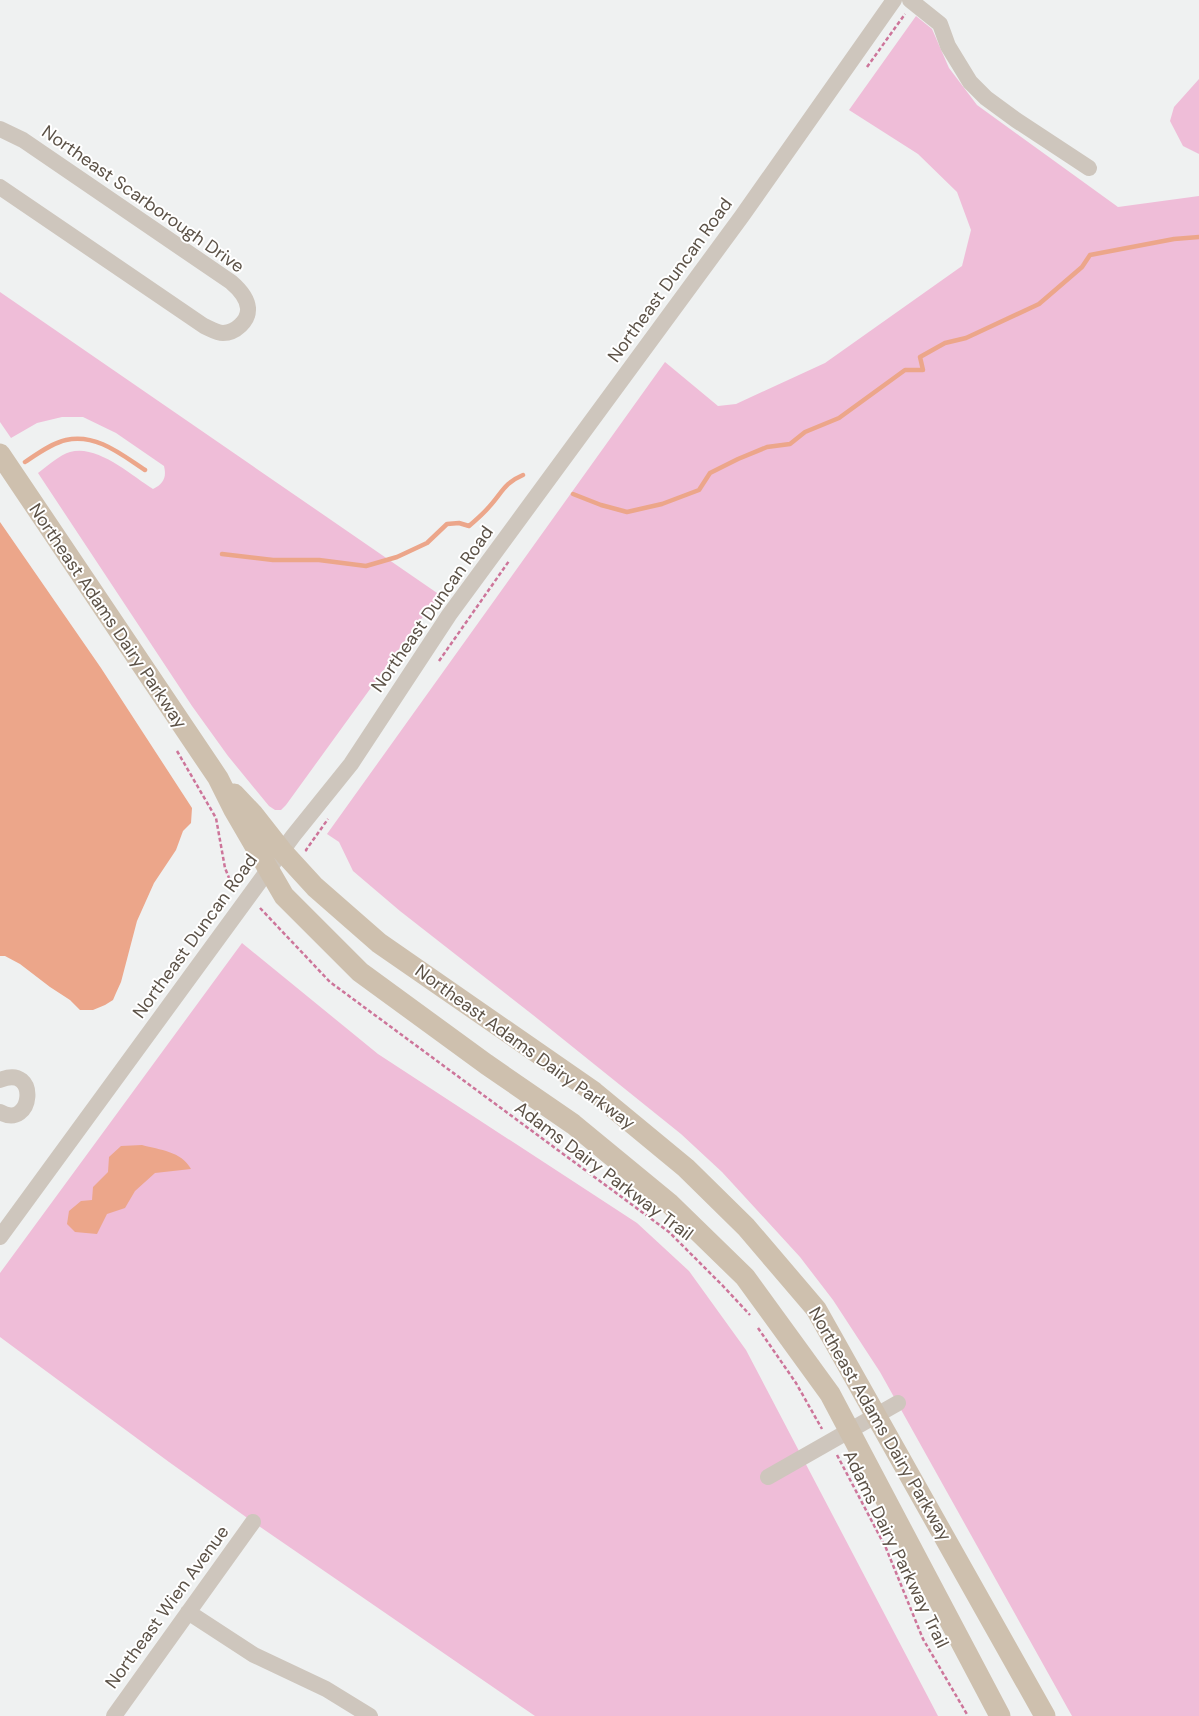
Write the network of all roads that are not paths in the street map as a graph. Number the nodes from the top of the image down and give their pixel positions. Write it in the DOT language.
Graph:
graph roads {
  1 [pos="894,0"];
  2 [pos="910,0"];
  3 [pos="0,129"];
  4 [pos="1089,168"];
  5 [pos="0,187"];
  6 [pos="0,454"];
  7 [pos="218,778"];
  8 [pos="282,851"];
  9 [pos="268,870"];
  10 [pos="0,1080"];
  11 [pos="0,1112"];
  12 [pos="0,1237"];
  13 [pos="898,1403"];
  14 [pos="876,1415"];
  15 [pos="849,1430"];
  16 [pos="768,1477"];
  17 [pos="253,1522"];
  18 [pos="188,1612"];
  19 [pos="114,1716"];
  20 [pos="370,1716"];
  21 [pos="1000,1716"];
  22 [pos="1045,1716"];
  1 -- 8 [label="street, Northeast Duncan Road"];
  2 -- 4 [label="street"];
  3 -- 5 [label="street, Northeast Scarborough Drive"];
  6 -- 7 [label="main road, Northeast Adams Dairy Parkway"];
  7 -- 8 [label="main road, Northeast Adams Dairy Parkway"];
  7 -- 9 [label="main road, Northeast Adams Dairy Parkway"];
  8 -- 9 [label="street, Northeast Duncan Road"];
  8 -- 14 [label="main road, Northeast Adams Dairy Parkway"];
  9 -- 12 [label="street, Northeast Duncan Road"];
  9 -- 15 [label="main road, Northeast Adams Dairy Parkway"];
  10 -- 11 [label="street"];
  13 -- 14 [label="street"];
  14 -- 15 [label="street"];
  14 -- 22 [label="main road, Northeast Adams Dairy Parkway"];
  15 -- 16 [label="street"];
  15 -- 21 [label="main road, Northeast Adams Dairy Parkway"];
  17 -- 18 [label="street, Northeast Wien Avenue"];
  18 -- 19 [label="street, Northeast Wien Avenue"];
  18 -- 20 [label="street"];
}
